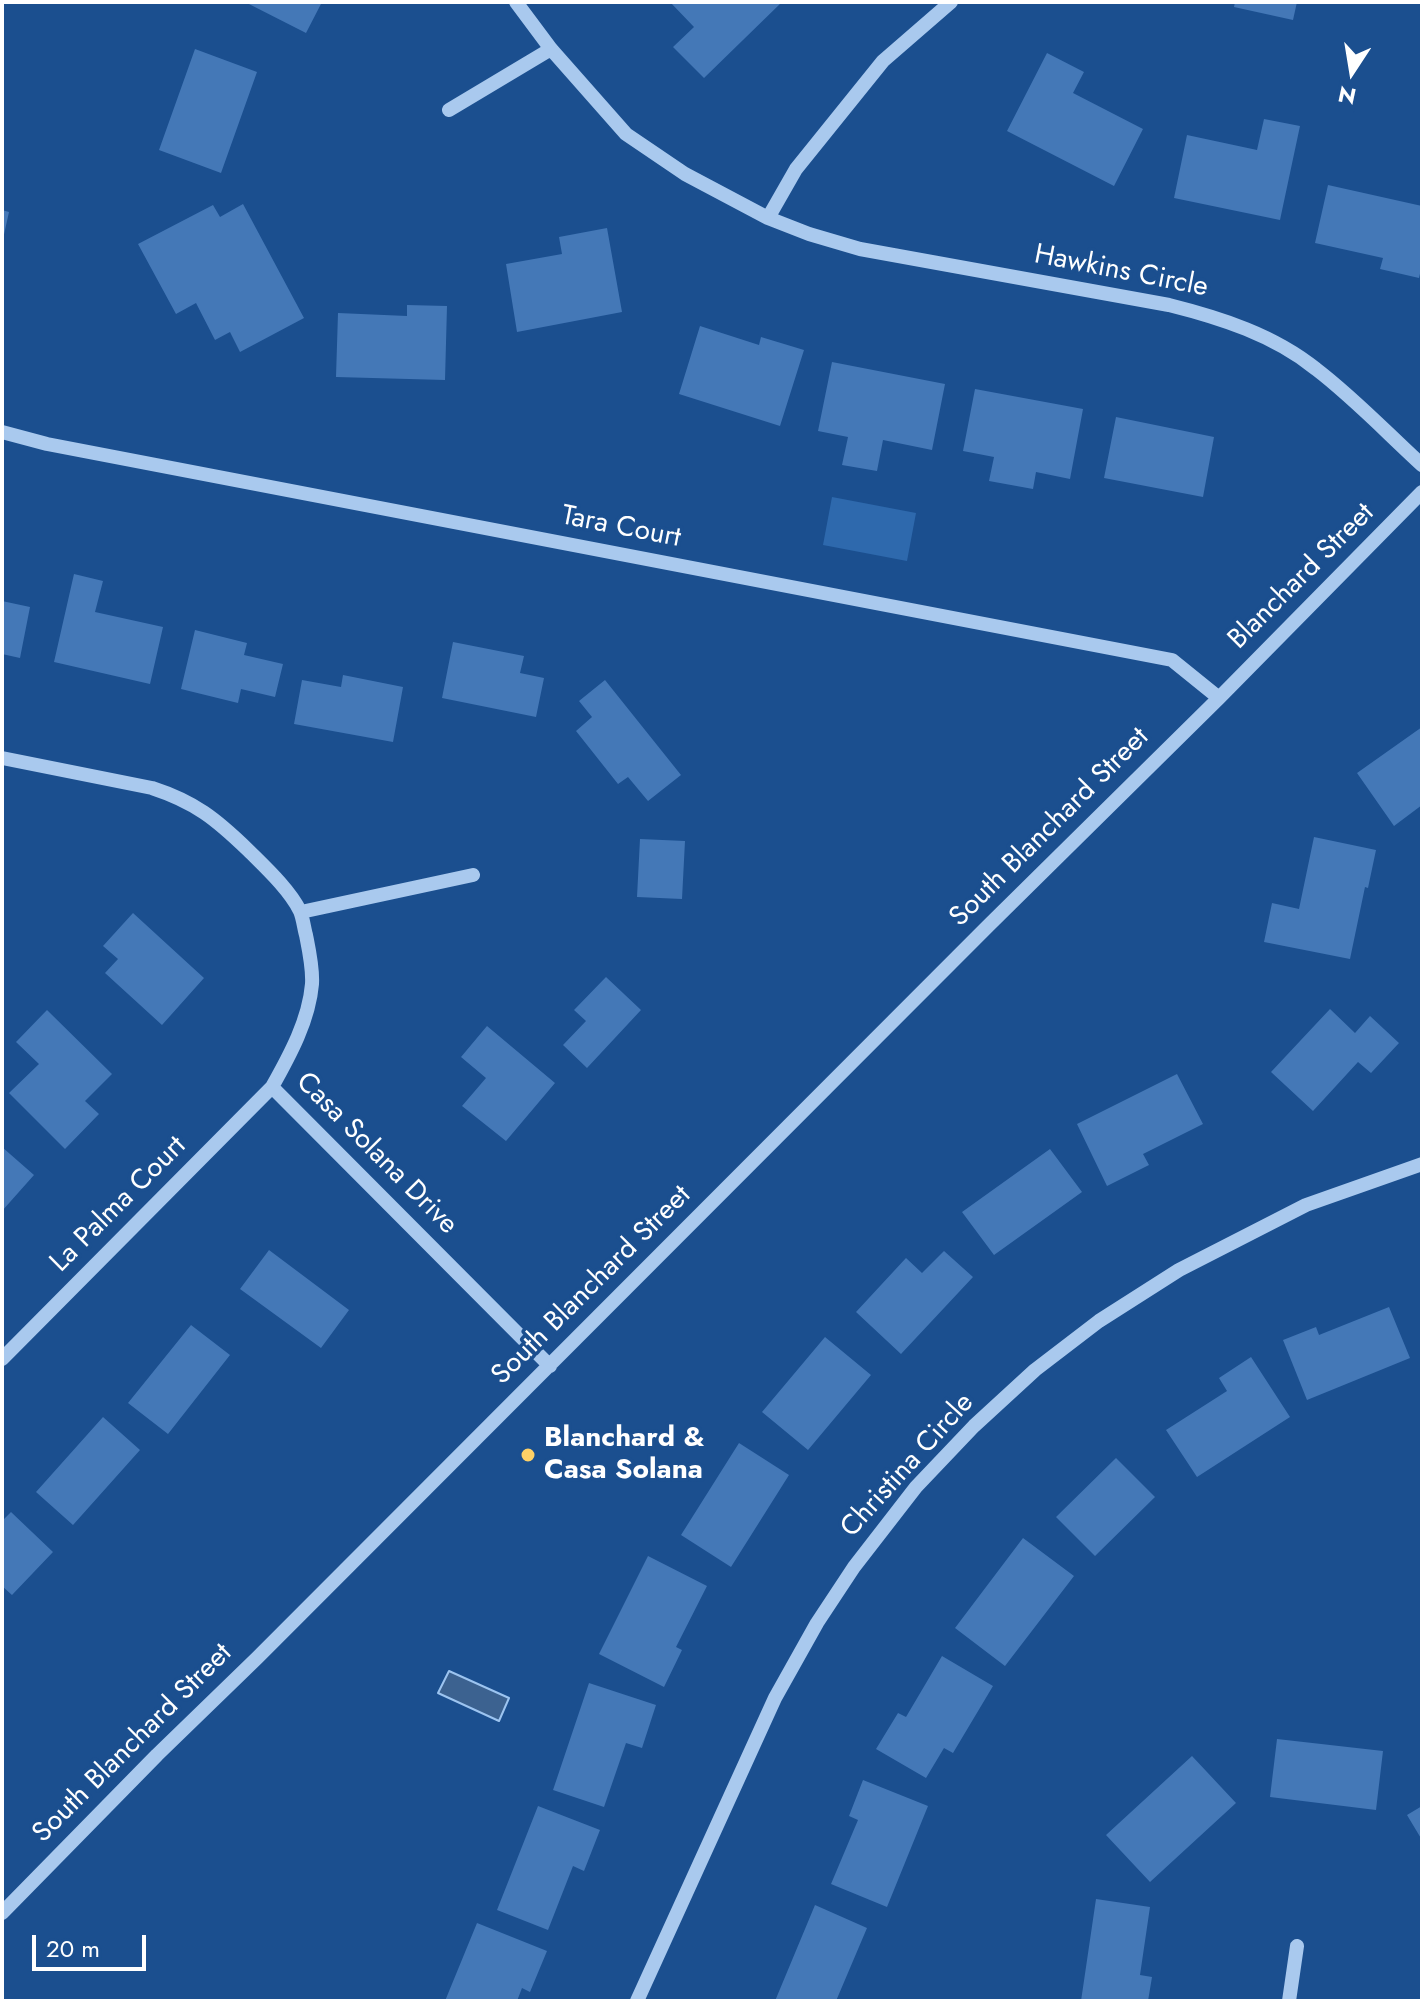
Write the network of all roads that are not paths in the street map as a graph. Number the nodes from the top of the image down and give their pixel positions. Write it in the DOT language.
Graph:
graph roads {
  1 [pos="516,2"];
  2 [pos="951,2"];
  3 [pos="551,49"];
  4 [pos="449,110"];
  5 [pos="768,218"];
  6 [pos="2,432"];
  7 [pos="1422,465"];
  8 [pos="1422,492"];
  9 [pos="1219,698"];
  10 [pos="2,758"];
  11 [pos="473,875"];
  12 [pos="301,912"];
  13 [pos="272,1087"];
  14 [pos="1422,1164"];
  15 [pos="2,1359"];
  16 [pos="550,1366"];
  17 [pos="2,1913"];
  18 [pos="1297,1946"];
  19 [pos="637,2001"];
  20 [pos="1289,2001"];
  1 -- 3 [label="street, Hawkins Circle"];
  2 -- 5 [label="street"];
  3 -- 4 [label="street"];
  3 -- 5 [label="street, Hawkins Circle"];
  5 -- 7 [label="street, Hawkins Circle"];
  6 -- 9 [label="street, Tara Court"];
  8 -- 9 [label="street, Blanchard Street"];
  9 -- 16 [label="street, South Blanchard Street"];
  10 -- 12 [label="street, Casa Solana Drive"];
  11 -- 12 [label="street"];
  12 -- 13 [label="street, Casa Solana Drive"];
  13 -- 15 [label="street, La Palma Court"];
  13 -- 16 [label="street, Casa Solana Drive"];
  14 -- 19 [label="street, Christina Circle"];
  16 -- 17 [label="street, South Blanchard Street"];
  18 -- 20 [label="street"];
}
